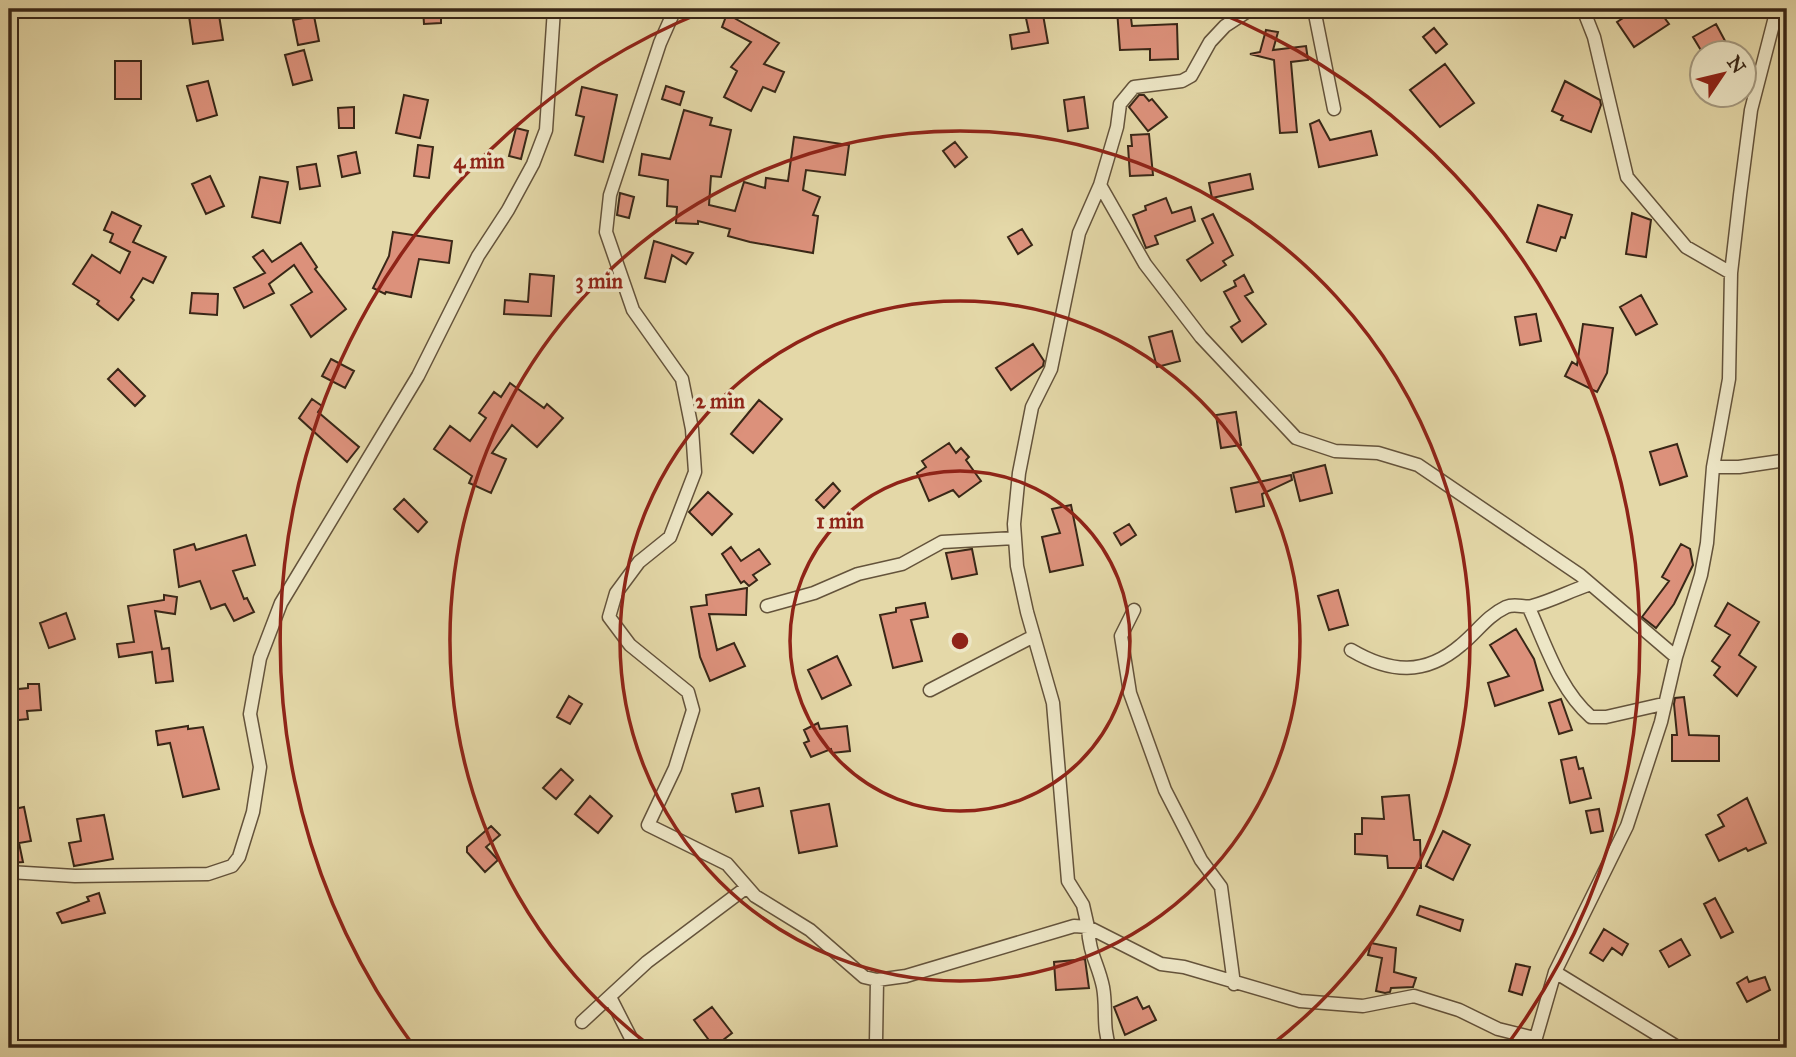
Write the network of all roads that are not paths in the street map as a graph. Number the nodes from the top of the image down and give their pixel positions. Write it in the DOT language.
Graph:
graph roads {
  1 [pos="554,9"];
  2 [pos="674,9"];
  3 [pos="1251,9"];
  4 [pos="1314,9"];
  5 [pos="1583,9"];
  6 [pos="1777,9"];
  7 [pos="1334,109"];
  8 [pos="1100,186"];
  9 [pos="1731,273"];
  10 [pos="1787,460"];
  11 [pos="1713,467"];
  12 [pos="1015,538"];
  13 [pos="1588,584"];
  14 [pos="767,606"];
  15 [pos="1529,608"];
  16 [pos="1134,610"];
  17 [pos="1034,636"];
  18 [pos="1351,649"];
  19 [pos="1675,657"];
  20 [pos="930,690"];
  21 [pos="1663,704"];
  22 [pos="9,872"];
  23 [pos="747,887"];
  24 [pos="1088,927"];
  25 [pos="1555,972"];
  26 [pos="877,980"];
  27 [pos="1234,984"];
  28 [pos="610,997"];
  29 [pos="582,1022"];
  30 [pos="1533,1043"];
  31 [pos="636,1048"];
  32 [pos="881,1048"];
  33 [pos="1110,1048"];
  34 [pos="1679,1048"];
  1 -- 22 [label="street"];
  2 -- 23 [label="street"];
  3 -- 8 [label="street"];
  4 -- 7 [label="street"];
  5 -- 9 [label="street"];
  6 -- 9 [label="street"];
  8 -- 12 [label="street"];
  8 -- 13 [label="street"];
  9 -- 11 [label="street"];
  10 -- 11 [label="street"];
  11 -- 19 [label="street"];
  12 -- 14 [label="street"];
  12 -- 17 [label="street"];
  13 -- 15 [label="street"];
  13 -- 19 [label="street"];
  15 -- 18 [label="street"];
  15 -- 21 [label="street"];
  16 -- 27 [label="street"];
  17 -- 20 [label="street"];
  17 -- 24 [label="street"];
  19 -- 21 [label="street"];
  21 -- 25 [label="street"];
  23 -- 26 [label="street"];
  23 -- 28 [label="street"];
  24 -- 26 [label="street"];
  24 -- 27 [label="street"];
  24 -- 33 [label="street"];
  25 -- 30 [label="street"];
  25 -- 34 [label="street"];
  26 -- 32 [label="street"];
  27 -- 30 [label="street"];
  28 -- 29 [label="street"];
  28 -- 31 [label="street"];
}
